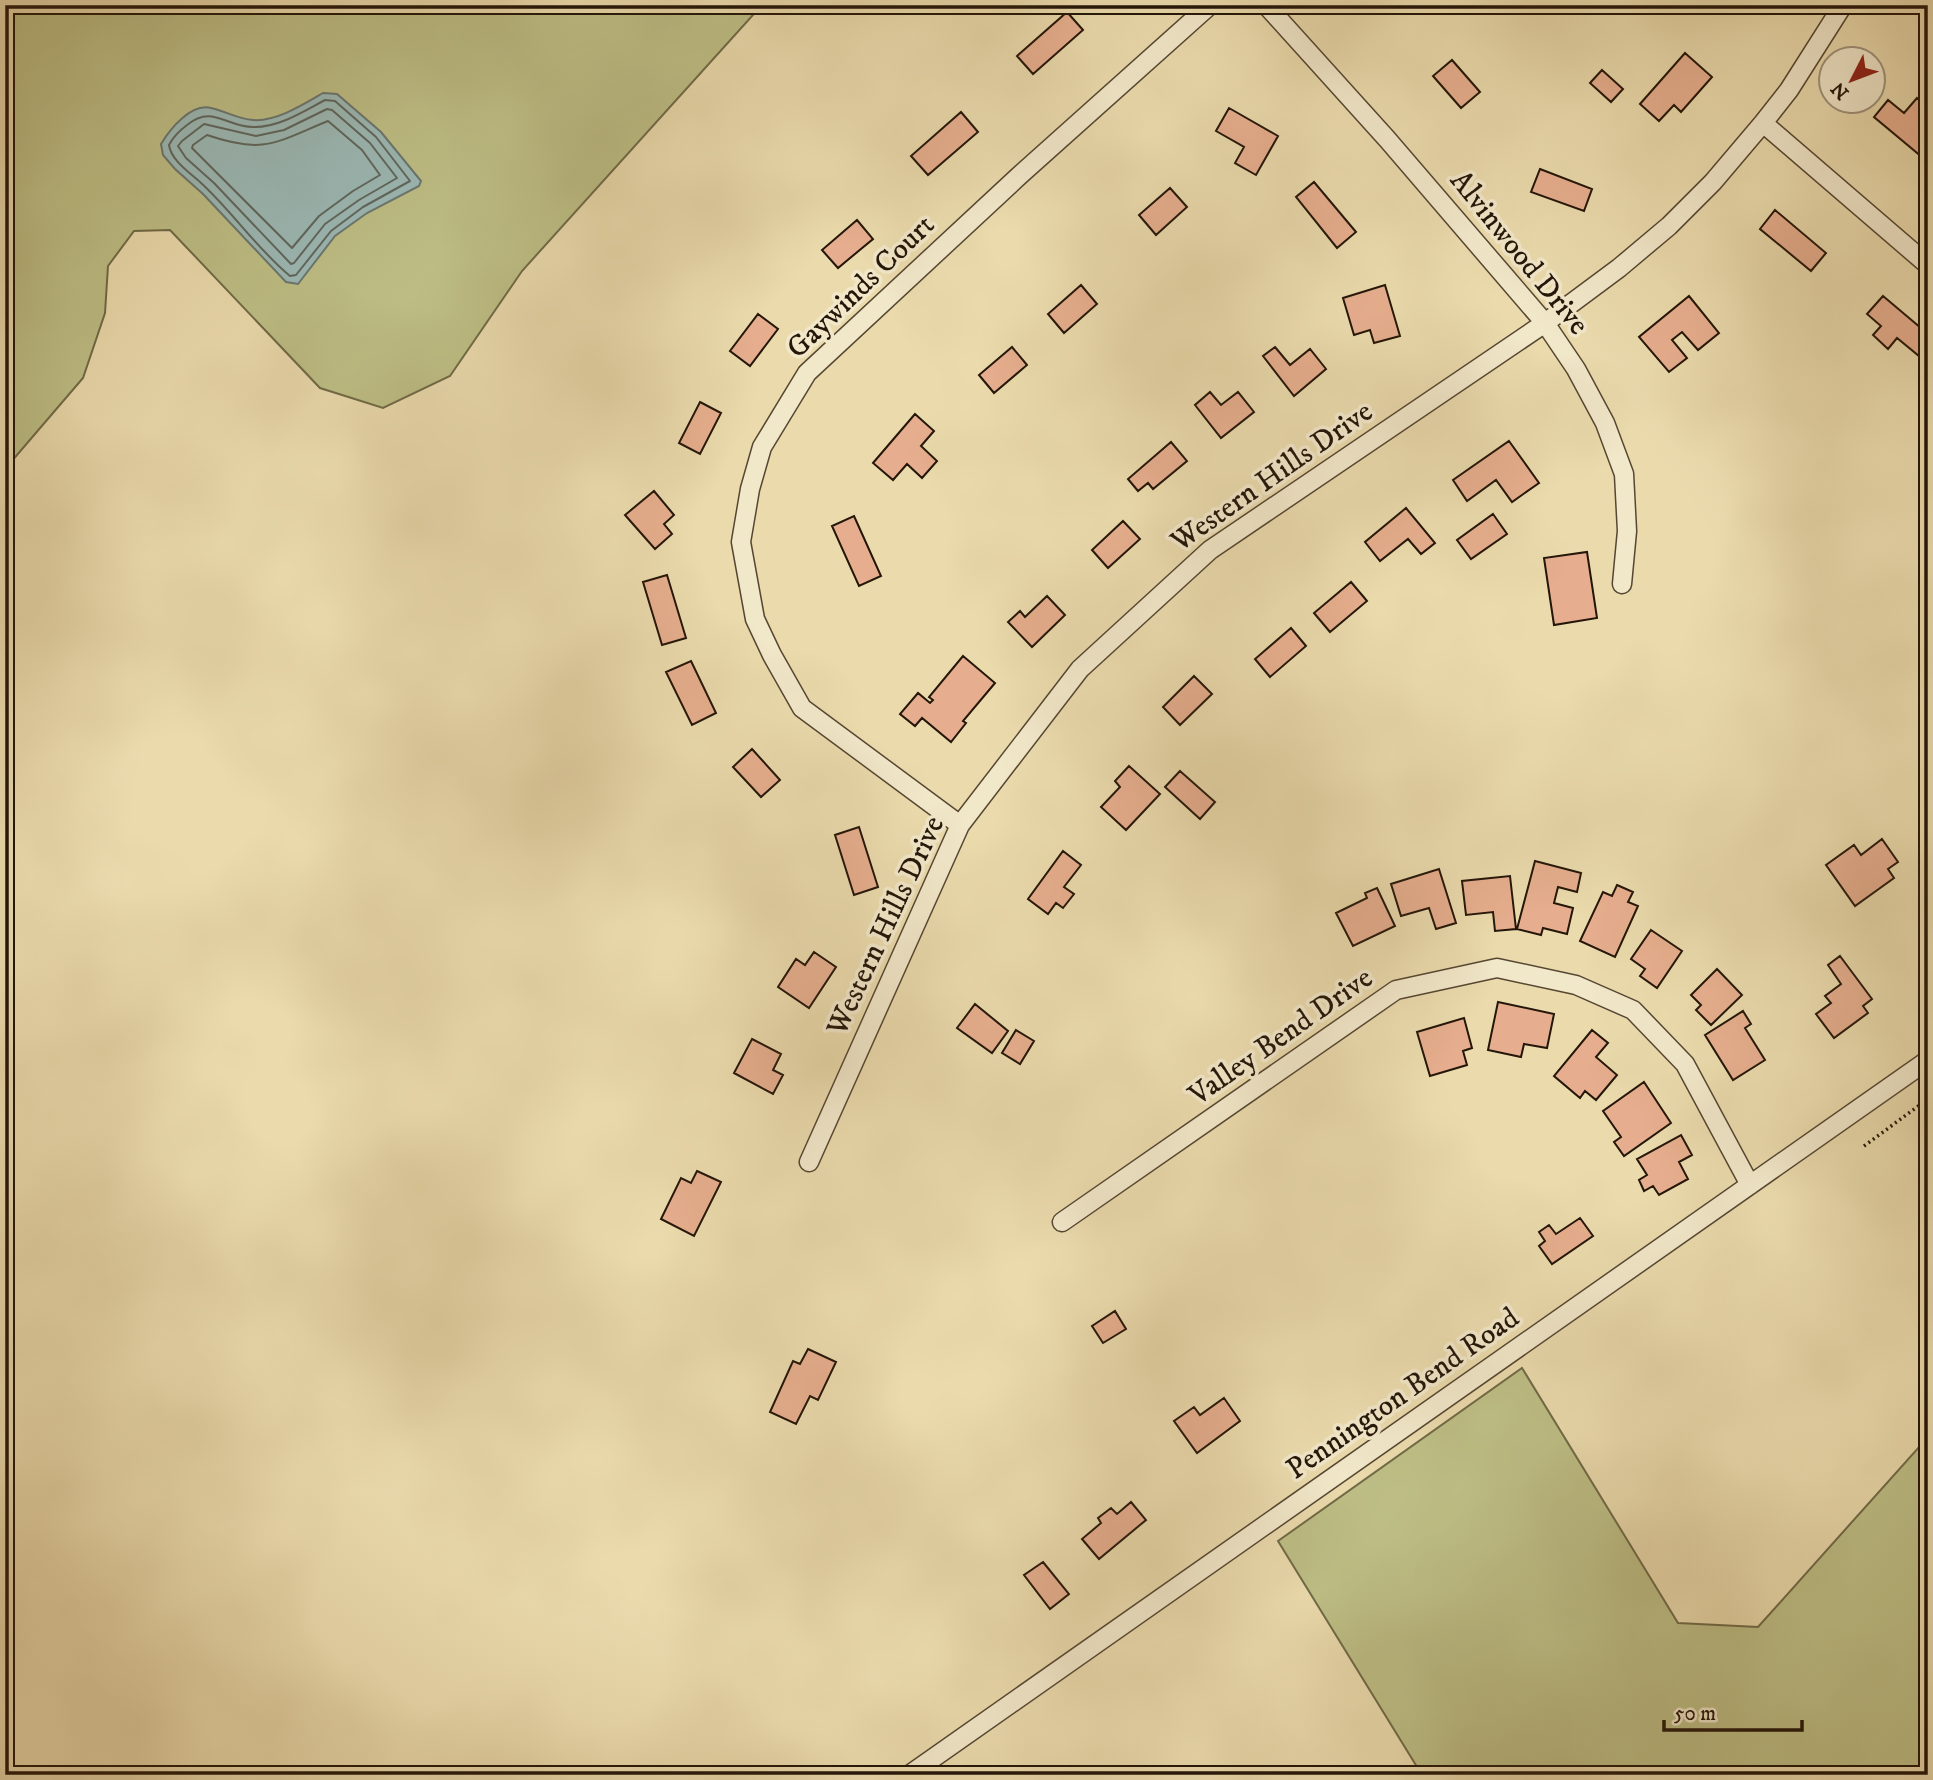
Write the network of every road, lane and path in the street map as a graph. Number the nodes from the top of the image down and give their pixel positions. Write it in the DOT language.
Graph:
graph roads {
  1 [pos="1210,5"];
  2 [pos="1266,5"];
  3 [pos="1843,5"];
  4 [pos="1763,123"];
  5 [pos="1928,265"];
  6 [pos="1545,323"];
  7 [pos="1622,584"];
  8 [pos="960,825"];
  9 [pos="1928,1060"];
  10 [pos="1928,1099"];
  11 [pos="1864,1146"];
  12 [pos="809,1162"];
  13 [pos="1749,1185"];
  14 [pos="1062,1223"];
  15 [pos="909,1775"];
  1 -- 8 [label="street, Gaywinds Court"];
  2 -- 6 [label="street, Alvinwood Drive"];
  3 -- 4 [label="street, Western Hills Drive"];
  4 -- 5 [label="street"];
  4 -- 6 [label="street, Western Hills Drive"];
  6 -- 7 [label="street, Alvinwood Drive"];
  6 -- 8 [label="street, Western Hills Drive"];
  8 -- 12 [label="street, Western Hills Drive"];
  9 -- 13 [label="street, Pennington Bend Road"];
  10 -- 11 [label="path"];
  13 -- 14 [label="street, Valley Bend Drive"];
  13 -- 15 [label="street, Pennington Bend Road"];
}
